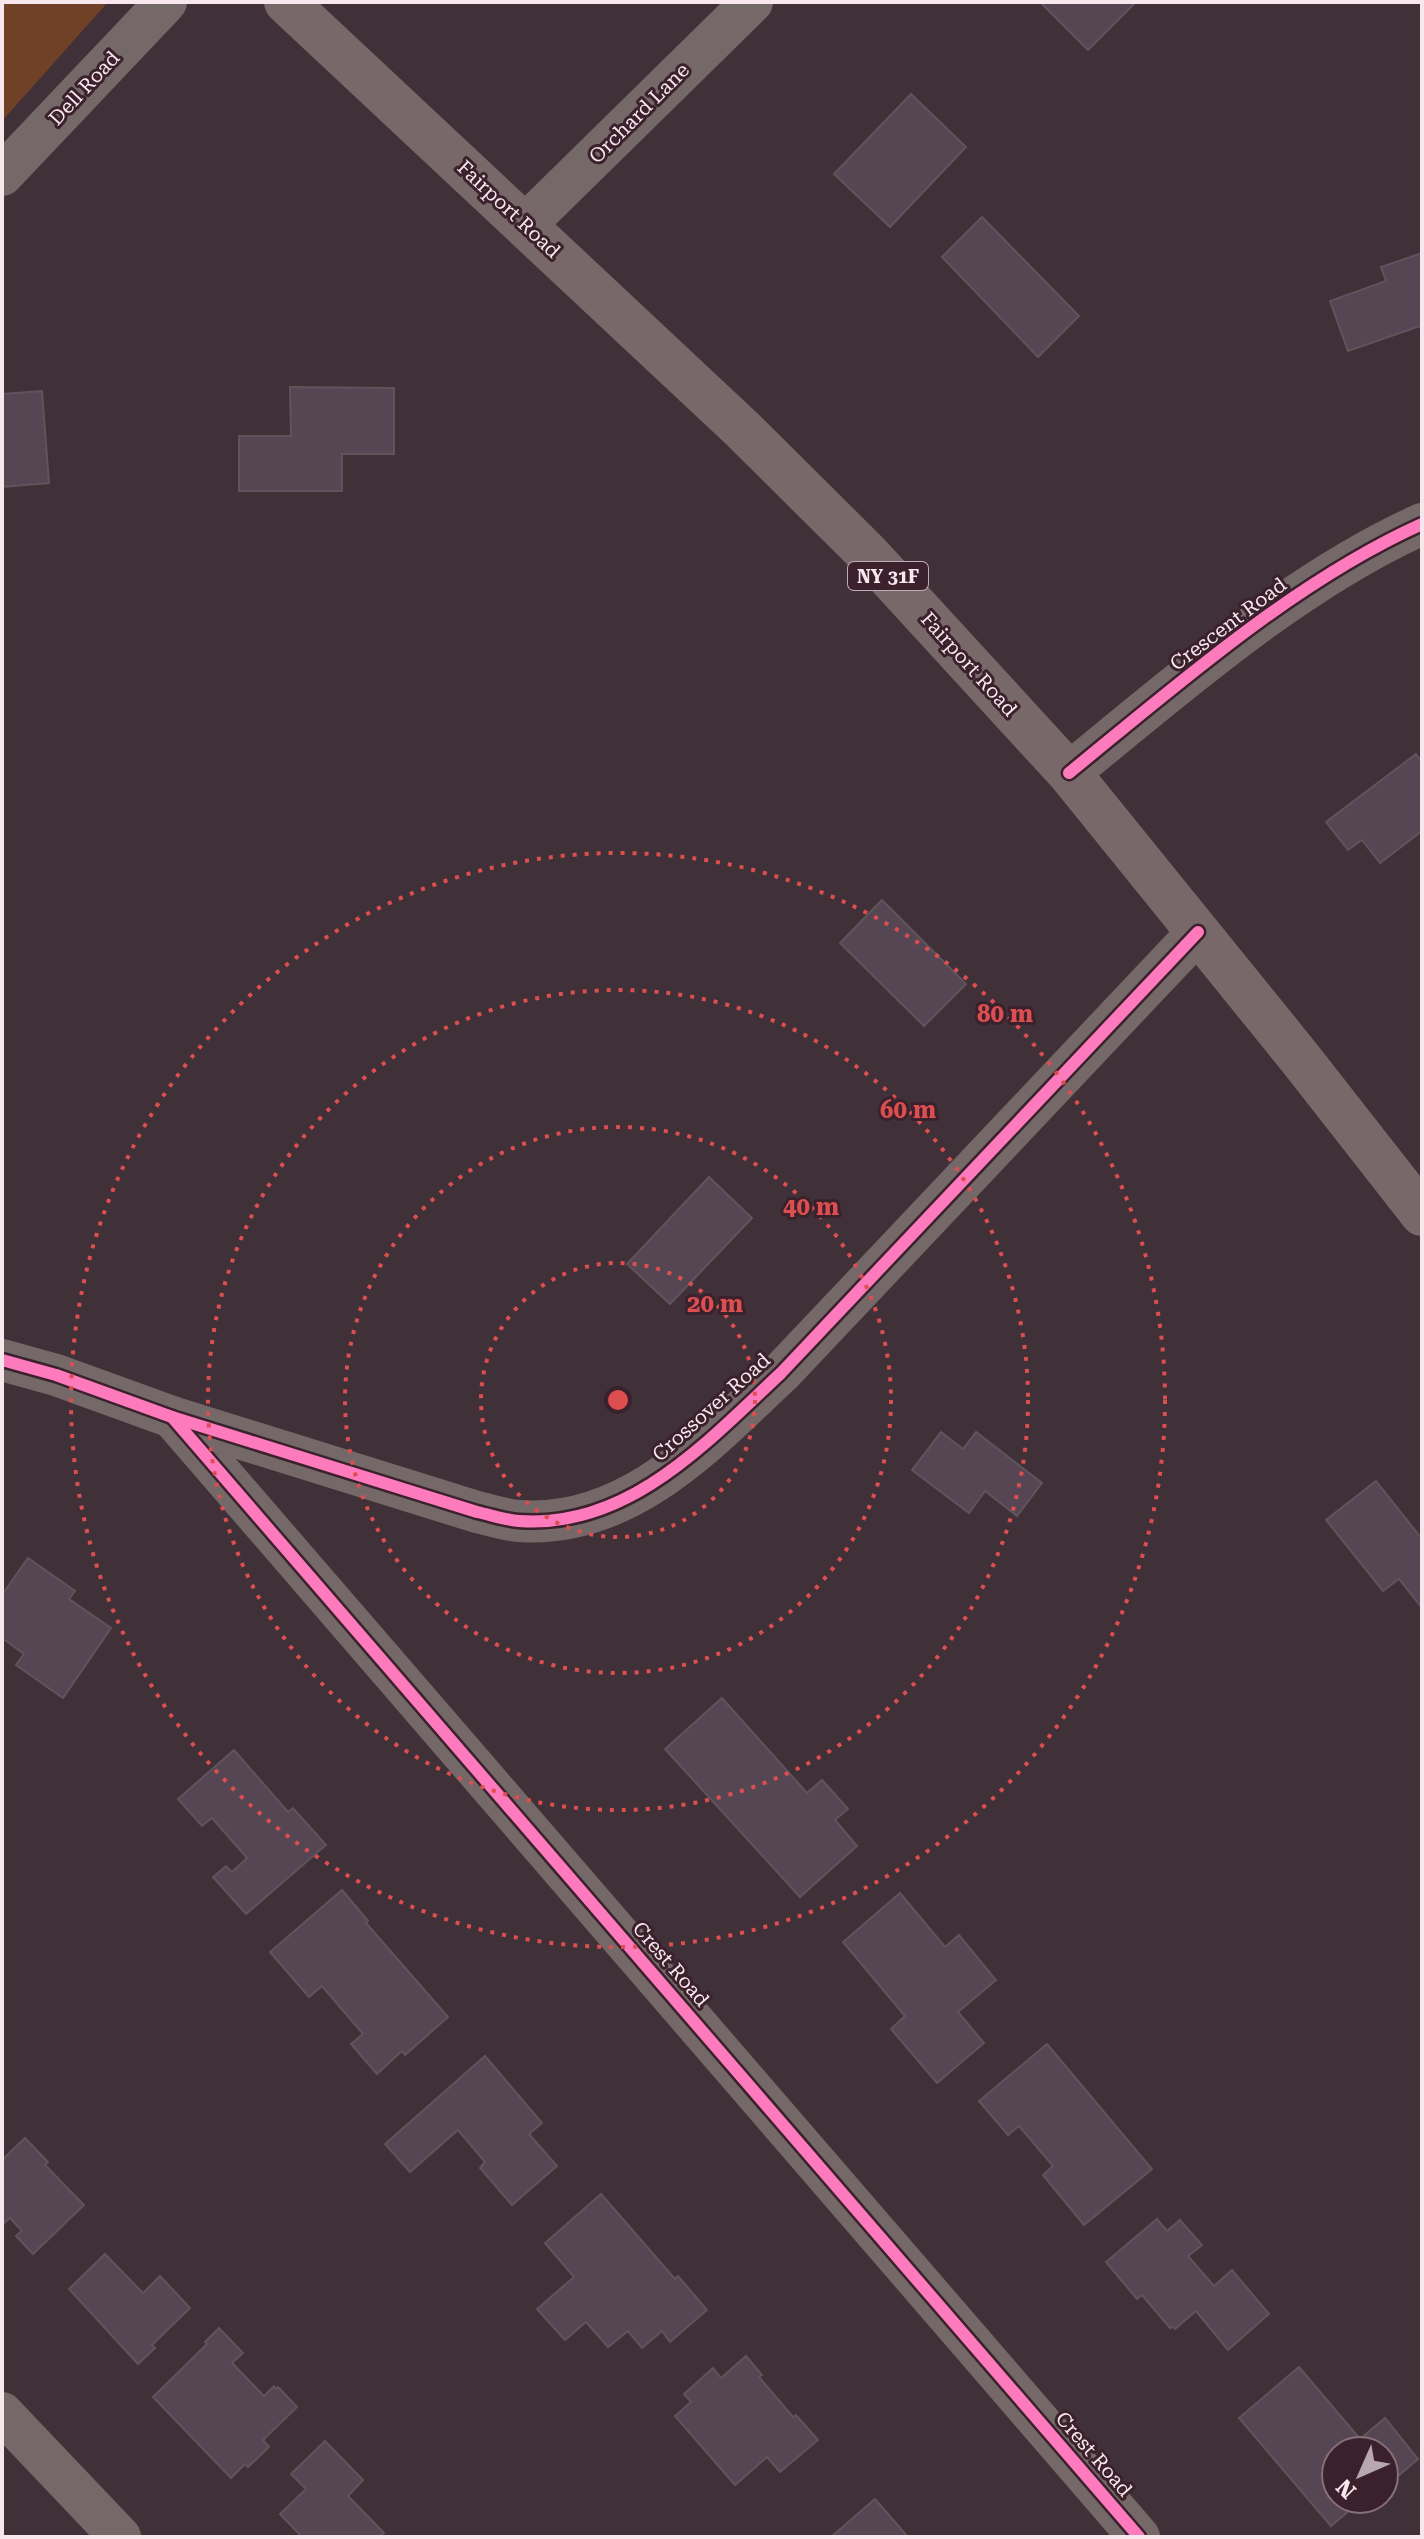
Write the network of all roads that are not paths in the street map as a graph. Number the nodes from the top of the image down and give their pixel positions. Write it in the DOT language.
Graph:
graph roads {
  1 [pos="166,2"];
  2 [pos="286,2"];
  3 [pos="752,2"];
  4 [pos="2,175"];
  5 [pos="526,224"];
  6 [pos="1422,524"];
  7 [pos="1069,773"];
  8 [pos="1198,932"];
  9 [pos="1422,1214"];
  10 [pos="2,1360"];
  11 [pos="172,1417"];
  12 [pos="2,2413"];
  13 [pos="120,2537"];
  14 [pos="1139,2537"];
  1 -- 4 [label="street, Dell Road"];
  2 -- 5 [label="main road, Fairport Road / NY 31F"];
  3 -- 5 [label="street, Orchard Lane"];
  5 -- 7 [label="main road, Fairport Road / NY 31F"];
  6 -- 7 [label="street, Crescent Road"];
  7 -- 8 [label="main road, Fairport Road / NY 31F"];
  8 -- 9 [label="main road, Fairport Road / NY 31F"];
  8 -- 11 [label="street, Crossover Road"];
  10 -- 11 [label="street, Crossover Road"];
  11 -- 14 [label="street, Crest Road"];
  12 -- 13 [label="street"];
}
